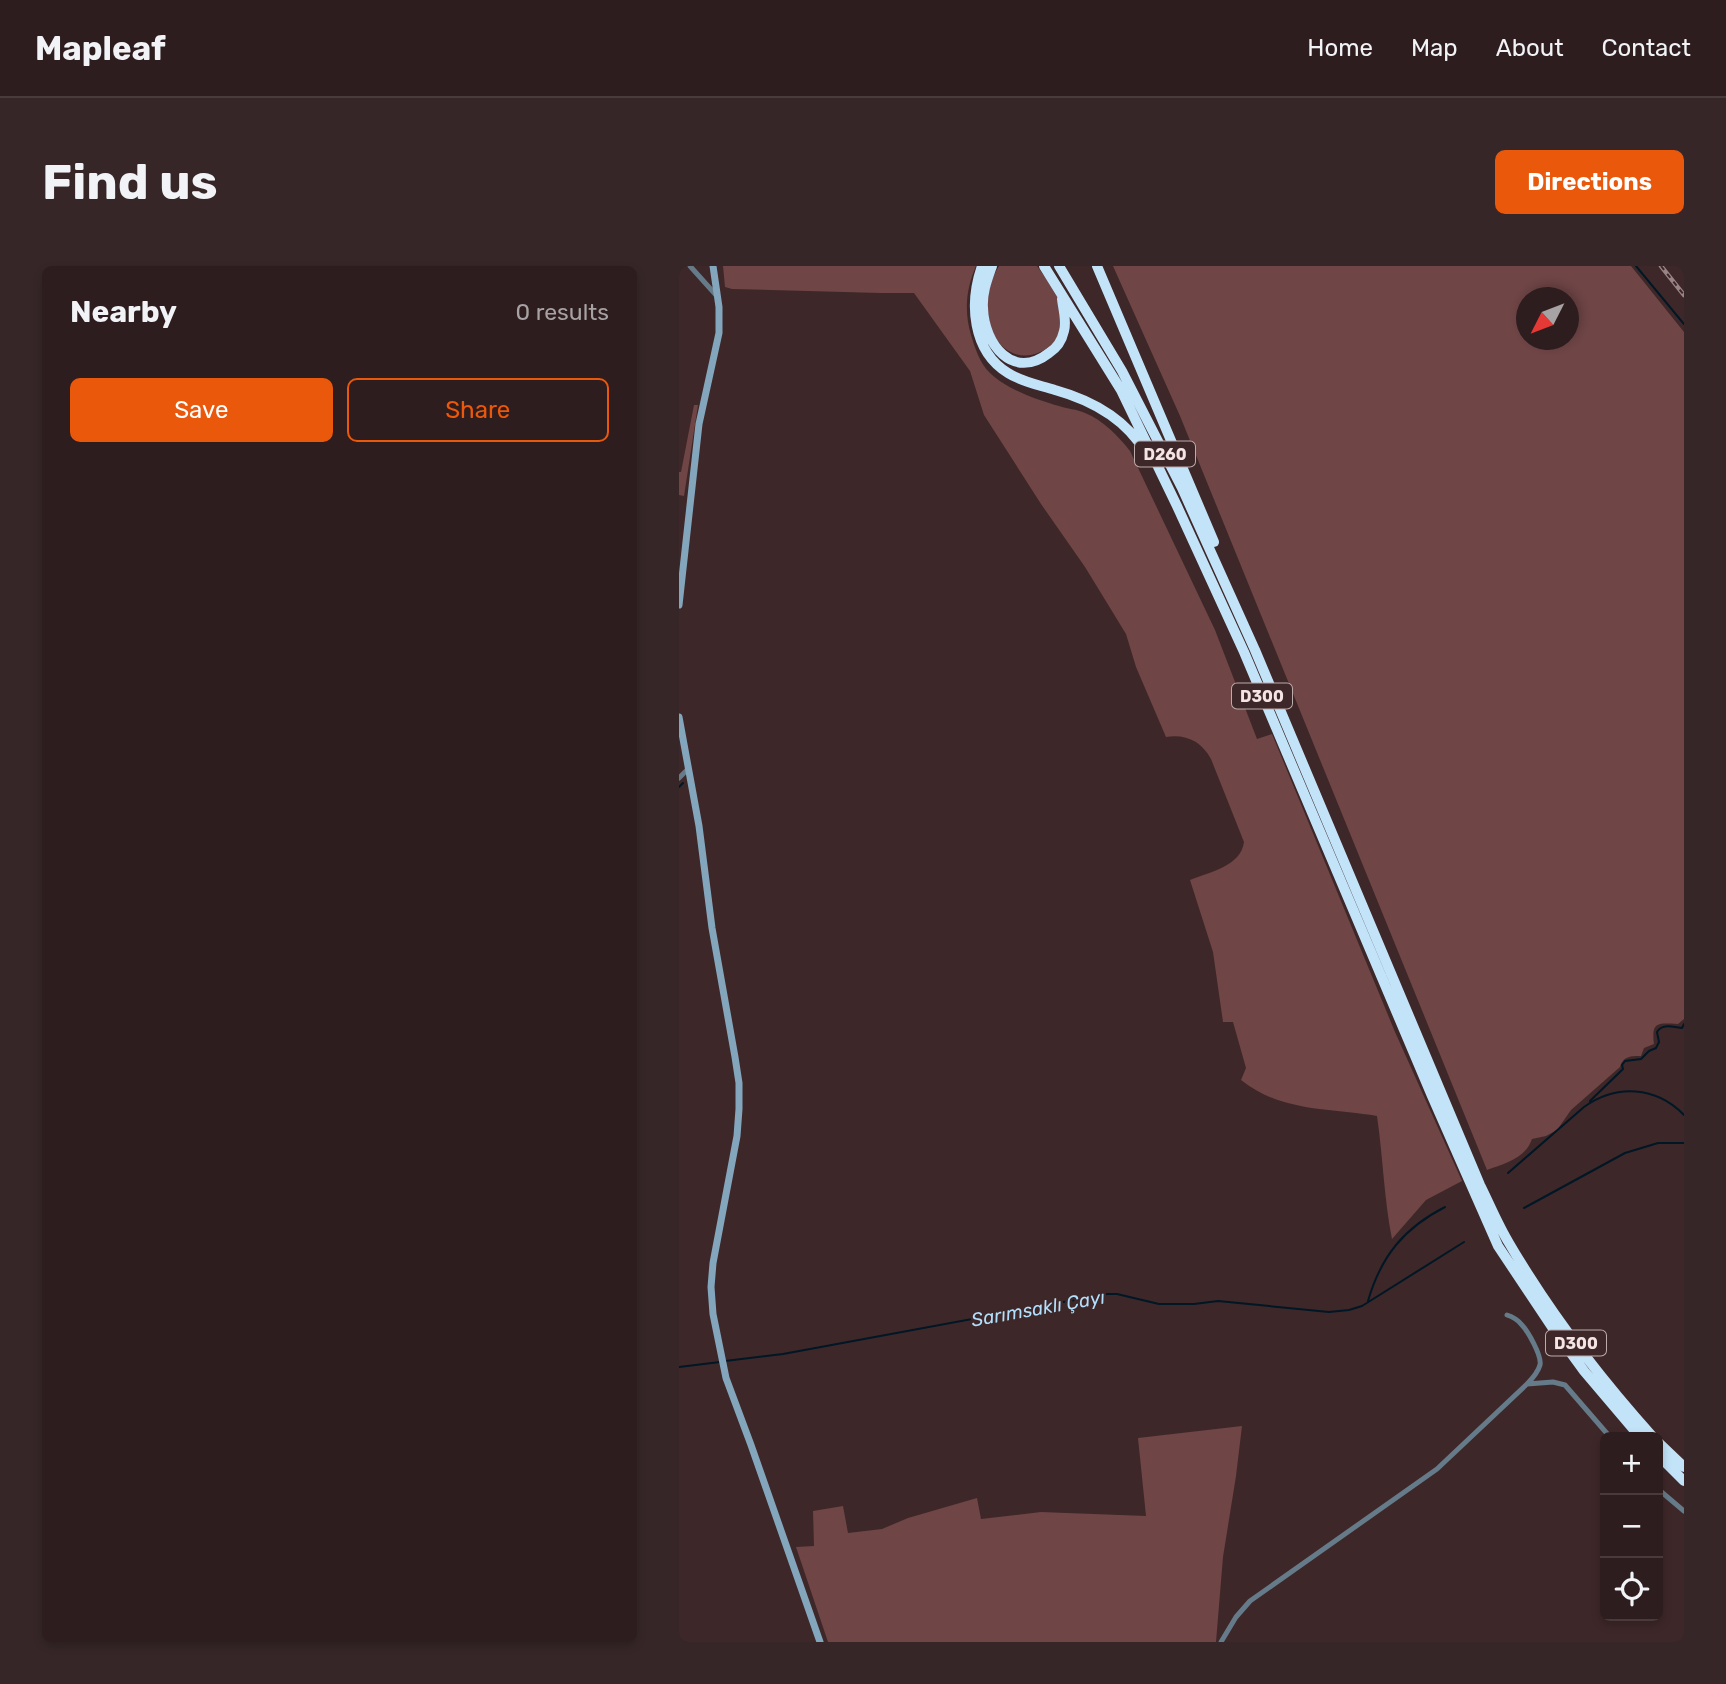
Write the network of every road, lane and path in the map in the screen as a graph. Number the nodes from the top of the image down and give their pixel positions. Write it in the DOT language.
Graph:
graph roads {
  1 [pos="690,266"];
  2 [pos="713,266"];
  3 [pos="982,266"];
  4 [pos="992,266"];
  5 [pos="1044,266"];
  6 [pos="1059,266"];
  7 [pos="1097,266"];
  8 [pos="1062,295"];
  9 [pos="718,296"];
  10 [pos="1177,506"];
  11 [pos="679,605"];
  12 [pos="1255,650"];
  13 [pos="679,717"];
  14 [pos="688,769"];
  15 [pos="679,778"];
  16 [pos="1348,885"];
  17 [pos="1503,1244"];
  18 [pos="1507,1315"];
  19 [pos="1527,1384"];
  20 [pos="1606,1432"];
  21 [pos="1636,1432"];
  22 [pos="1649,1432"];
  23 [pos="1663,1447"];
  24 [pos="1663,1460"];
  25 [pos="1684,1467"];
  26 [pos="1684,1480"];
  27 [pos="1663,1493"];
  28 [pos="1684,1511"];
  29 [pos="820,1642"];
  30 [pos="1221,1642"];
  1 -- 9 [label="street"];
  2 -- 9 [label="street"];
  3 -- 10 [label="highway, D300"];
  4 -- 8 [label="highway"];
  5 -- 8 [label="highway, D260"];
  6 -- 12 [label="highway, D260"];
  7 -- 12 [label="highway, D300"];
  8 -- 10 [label="highway, D260"];
  9 -- 11 [label="street"];
  10 -- 16 [label="highway, D300"];
  12 -- 16 [label="highway, D300"];
  13 -- 14 [label="street"];
  14 -- 15 [label="street"];
  14 -- 29 [label="street"];
  16 -- 17 [label="highway, D300"];
  17 -- 21 [label="highway, D300"];
  17 -- 22 [label="highway, D300"];
  18 -- 19 [label="street"];
  19 -- 20 [label="street"];
  19 -- 30 [label="street"];
  23 -- 25 [label="highway"];
  24 -- 26 [label="highway"];
  27 -- 28 [label="street"];
}
